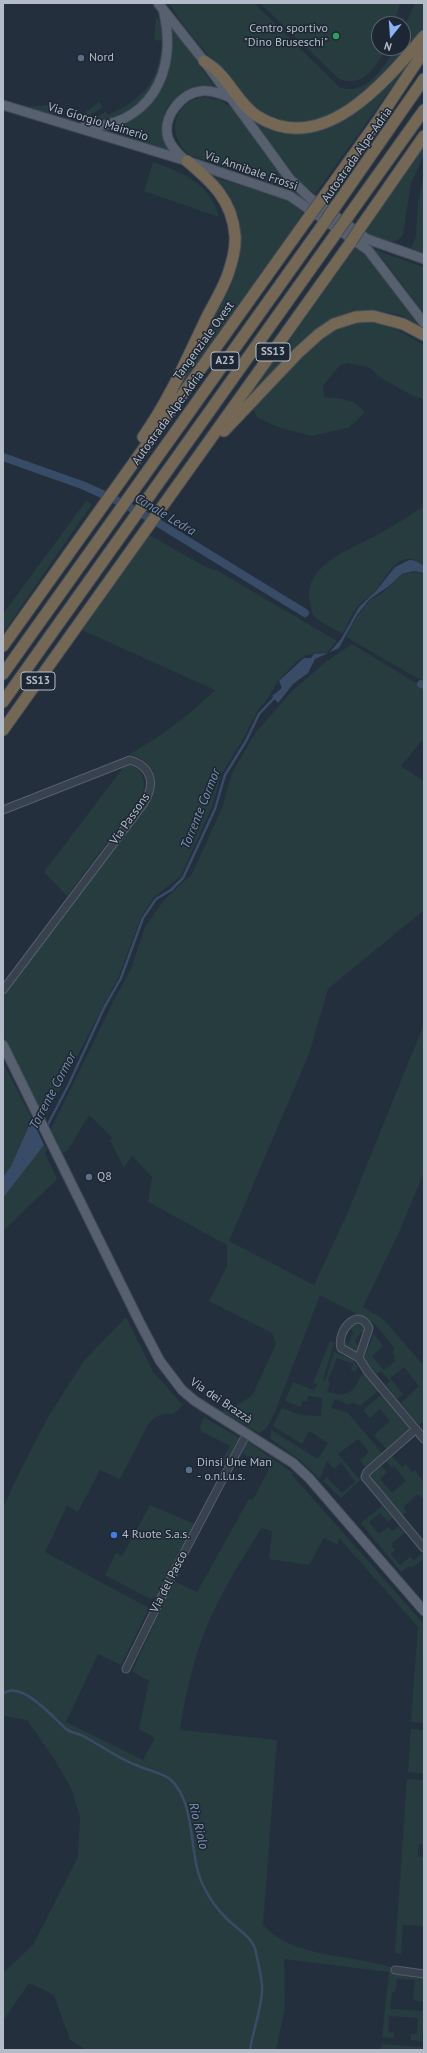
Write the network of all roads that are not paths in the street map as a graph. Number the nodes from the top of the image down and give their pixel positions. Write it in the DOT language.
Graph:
graph roads {
  1 [pos="158,3"];
  2 [pos="164,11"];
  3 [pos="424,36"];
  4 [pos="424,51"];
  5 [pos="204,61"];
  6 [pos="424,79"];
  7 [pos="232,99"];
  8 [pos="3,105"];
  9 [pos="424,110"];
  10 [pos="75,127"];
  11 [pos="424,136"];
  12 [pos="187,161"];
  13 [pos="424,259"];
  14 [pos="424,323"];
  15 [pos="424,335"];
  16 [pos="195,462"];
  17 [pos="114,489"];
  18 [pos="3,646"];
  19 [pos="3,674"];
  20 [pos="3,702"];
  21 [pos="3,730"];
  22 [pos="3,810"];
  23 [pos="3,990"];
  24 [pos="3,1045"];
  25 [pos="359,1358"];
  26 [pos="416,1429"];
  27 [pos="247,1433"];
  28 [pos="424,1439"];
  29 [pos="424,1548"];
  30 [pos="422,1606"];
  31 [pos="126,1669"];
  32 [pos="395,1970"];
  33 [pos="424,1974"];
  1 -- 2 [label="main road, Via Annibale Frossi"];
  2 -- 5 [label="main road, Via Annibale Frossi"];
  2 -- 10 [label="main road"];
  3 -- 5 [label="highway"];
  4 -- 17 [label="highway, Tangenziale Ovest, bridge"];
  5 -- 7 [label="main road, Via Annibale Frossi"];
  6 -- 19 [label="highway, Autostrada Alpe-Adria / A23, bridge"];
  7 -- 12 [label="main road"];
  7 -- 13 [label="main road, Via Annibale Frossi"];
  8 -- 10 [label="main road, Via Giorgio Mainerio"];
  9 -- 20 [label="highway, A23, bridge"];
  10 -- 12 [label="main road, Via Giorgio Mainerio"];
  11 -- 16 [label="highway, SS13, bridge"];
  12 -- 14 [label="main road, Via Annibale Frossi"];
  12 -- 17 [label="highway"];
  15 -- 16 [label="highway"];
  16 -- 21 [label="highway, SS13"];
  17 -- 18 [label="highway, Tangenziale Ovest"];
  22 -- 23 [label="street, Via Passons"];
  24 -- 27 [label="main road, Via dei Brazzà"];
  25 -- 25 [label="street"];
  25 -- 26 [label="street"];
  26 -- 28 [label="street"];
  26 -- 29 [label="street"];
  27 -- 30 [label="main road, Via dei Brazzà"];
  27 -- 31 [label="street, Via del Pasco"];
  32 -- 33 [label="street"];
}
